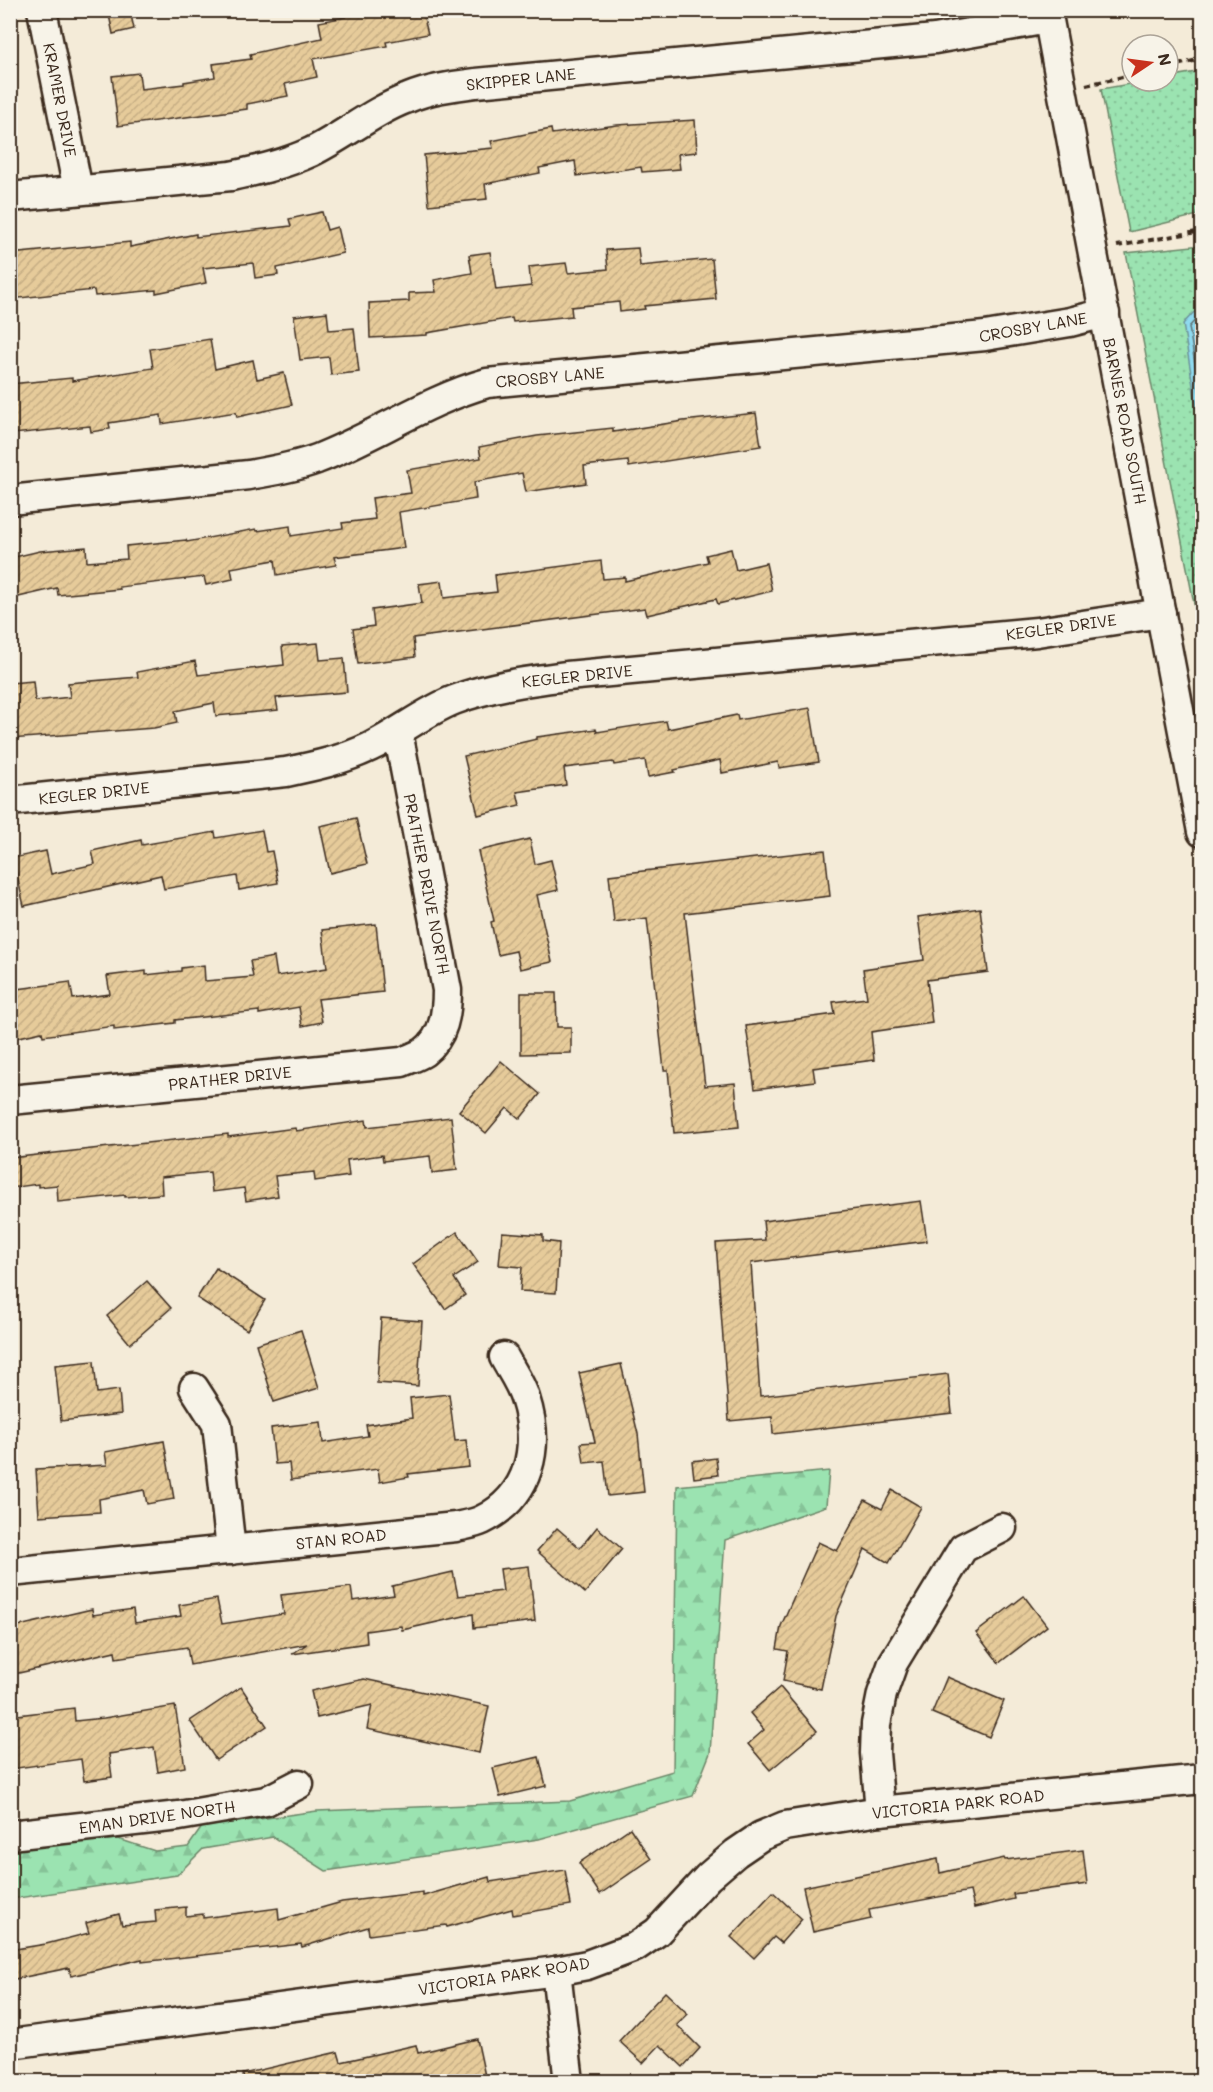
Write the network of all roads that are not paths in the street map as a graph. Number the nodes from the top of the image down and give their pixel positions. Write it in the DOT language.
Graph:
graph roads {
  1 [pos="42,10"];
  2 [pos="1047,15"];
  3 [pos="78,190"];
  4 [pos="10,197"];
  5 [pos="1105,313"];
  6 [pos="10,500"];
  7 [pos="1161,613"];
  8 [pos="398,732"];
  9 [pos="10,801"];
  10 [pos="1203,832"];
  11 [pos="440,1035"];
  12 [pos="10,1100"];
  13 [pos="504,1357"];
  14 [pos="194,1388"];
  15 [pos="1002,1528"];
  16 [pos="231,1550"];
  17 [pos="10,1572"];
  18 [pos="1203,1779"];
  19 [pos="299,1784"];
  20 [pos="880,1811"];
  21 [pos="10,1835"];
  22 [pos="556,1971"];
  23 [pos="10,2044"];
  24 [pos="569,2082"];
  1 -- 3 [label="street, KRAMER DRIVE"];
  2 -- 3 [label="street, SKIPPER LANE"];
  2 -- 5 [label="street, BARNES ROAD SOUTH"];
  3 -- 4 [label="street, SKIPPER LANE"];
  5 -- 6 [label="street, CROSBY LANE"];
  5 -- 7 [label="street, BARNES ROAD SOUTH"];
  7 -- 8 [label="street, KEGLER DRIVE"];
  7 -- 10 [label="street, BARNES ROAD SOUTH"];
  8 -- 9 [label="street, KEGLER DRIVE"];
  8 -- 11 [label="street, PRATHER DRIVE NORTH"];
  11 -- 12 [label="street, PRATHER DRIVE"];
  13 -- 16 [label="street, STAN ROAD"];
  14 -- 16 [label="street"];
  15 -- 20 [label="street"];
  16 -- 17 [label="street, STAN ROAD"];
  18 -- 20 [label="street, VICTORIA PARK ROAD"];
  19 -- 21 [label="street, EMAN DRIVE NORTH"];
  20 -- 22 [label="street, VICTORIA PARK ROAD"];
  22 -- 23 [label="street, VICTORIA PARK ROAD"];
  22 -- 24 [label="street"];
}
